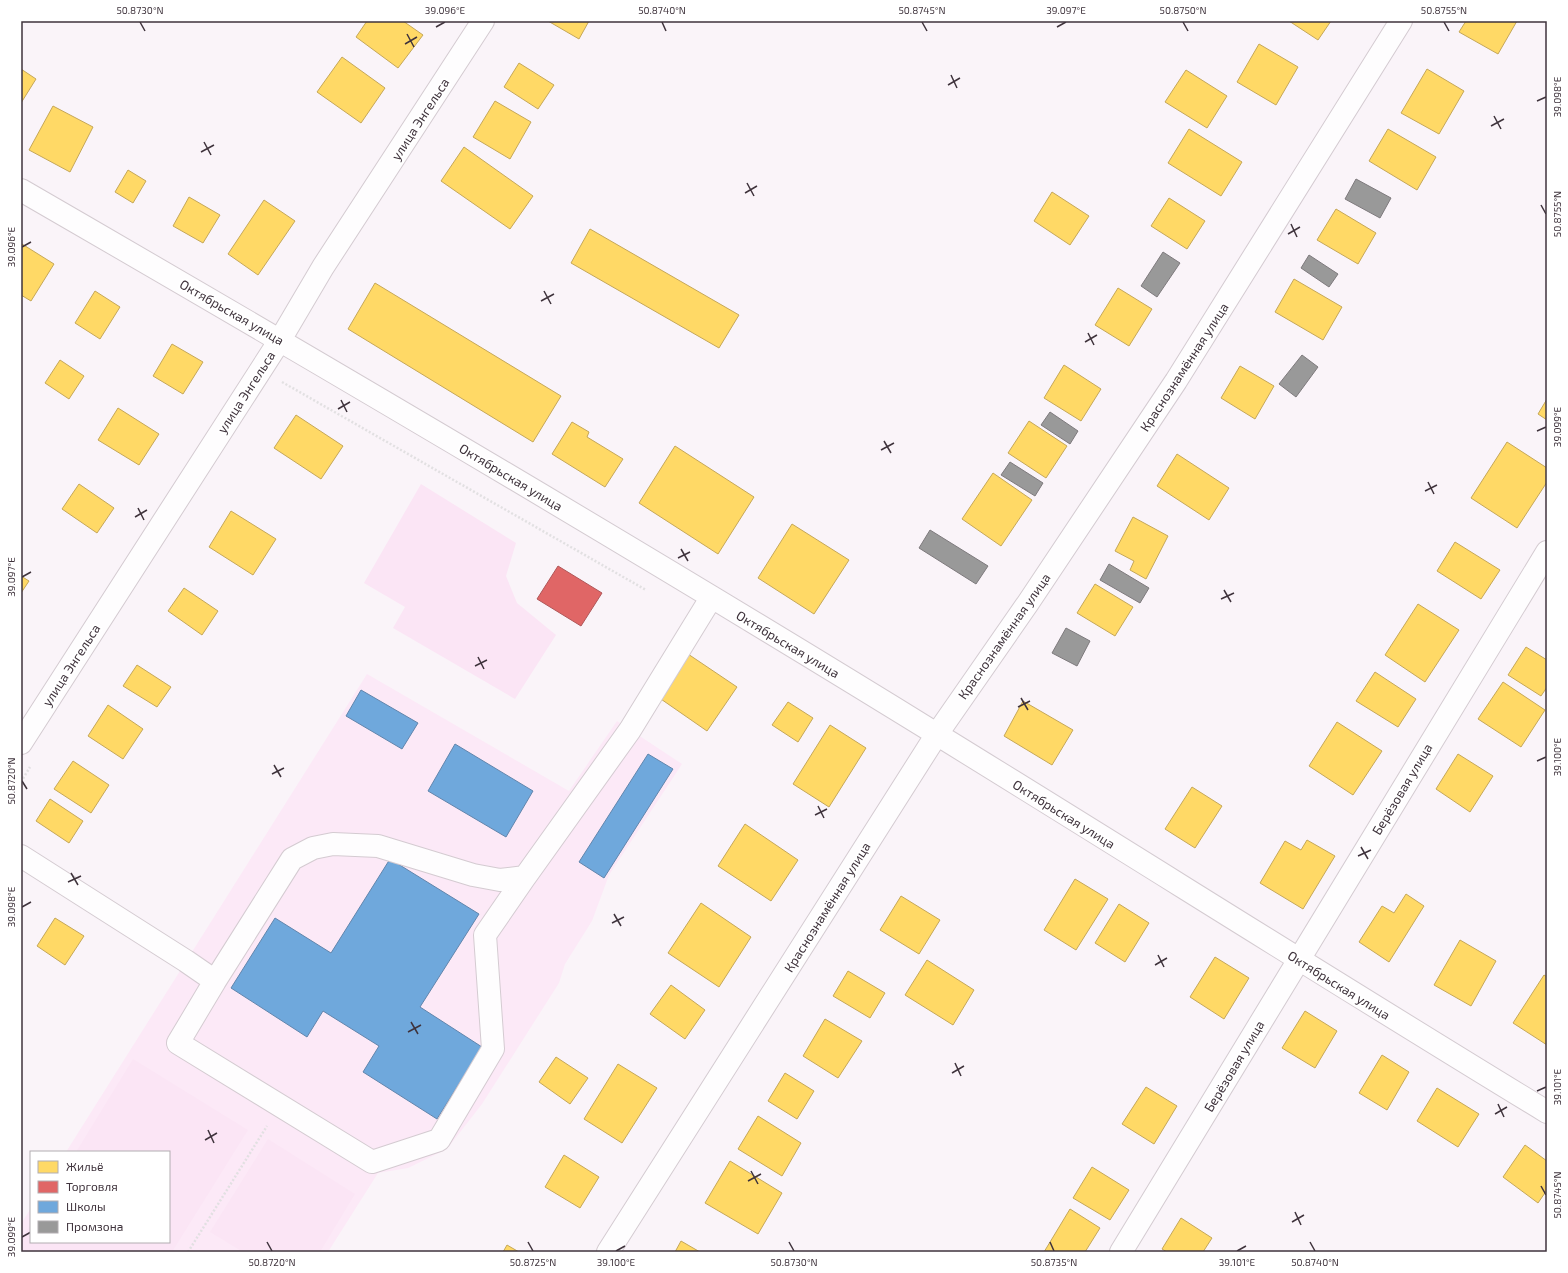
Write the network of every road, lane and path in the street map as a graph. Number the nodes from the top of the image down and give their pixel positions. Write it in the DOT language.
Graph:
graph roads {
  1 [pos="483,21"];
  2 [pos="1401,21"];
  3 [pos="21,190"];
  4 [pos="280,340"];
  5 [pos="280,380"];
  6 [pos="1547,552"];
  7 [pos="650,592"];
  8 [pos="711,598"];
  9 [pos="937,734"];
  10 [pos="21,743"];
  11 [pos="21,856"];
  12 [pos="525,877"];
  13 [pos="1298,960"];
  14 [pos="215,981"];
  15 [pos="280,1105"];
  16 [pos="1547,1112"];
  17 [pos="188,1252"];
  18 [pos="608,1252"];
  19 [pos="1121,1252"];
  1 -- 4 [label="street, улица Энгельса"];
  2 -- 9 [label="street, Краснознамённая улица"];
  3 -- 4 [label="street, Октябрьская улица"];
  4 -- 8 [label="street, Октябрьская улица"];
  4 -- 10 [label="street, улица Энгельса"];
  5 -- 7 [label="path"];
  6 -- 13 [label="street, Берёзовая улица"];
  8 -- 9 [label="street, Октябрьская улица"];
  8 -- 12 [label="street"];
  9 -- 13 [label="street, Октябрьская улица"];
  9 -- 18 [label="street, Краснознамённая улица"];
  11 -- 14 [label="street"];
  12 -- 14 [label="street"];
  12 -- 15 [label="street"];
  13 -- 16 [label="street, Октябрьская улица"];
  13 -- 19 [label="street, Берёзовая улица"];
  14 -- 15 [label="street"];
  15 -- 17 [label="path"];
}
